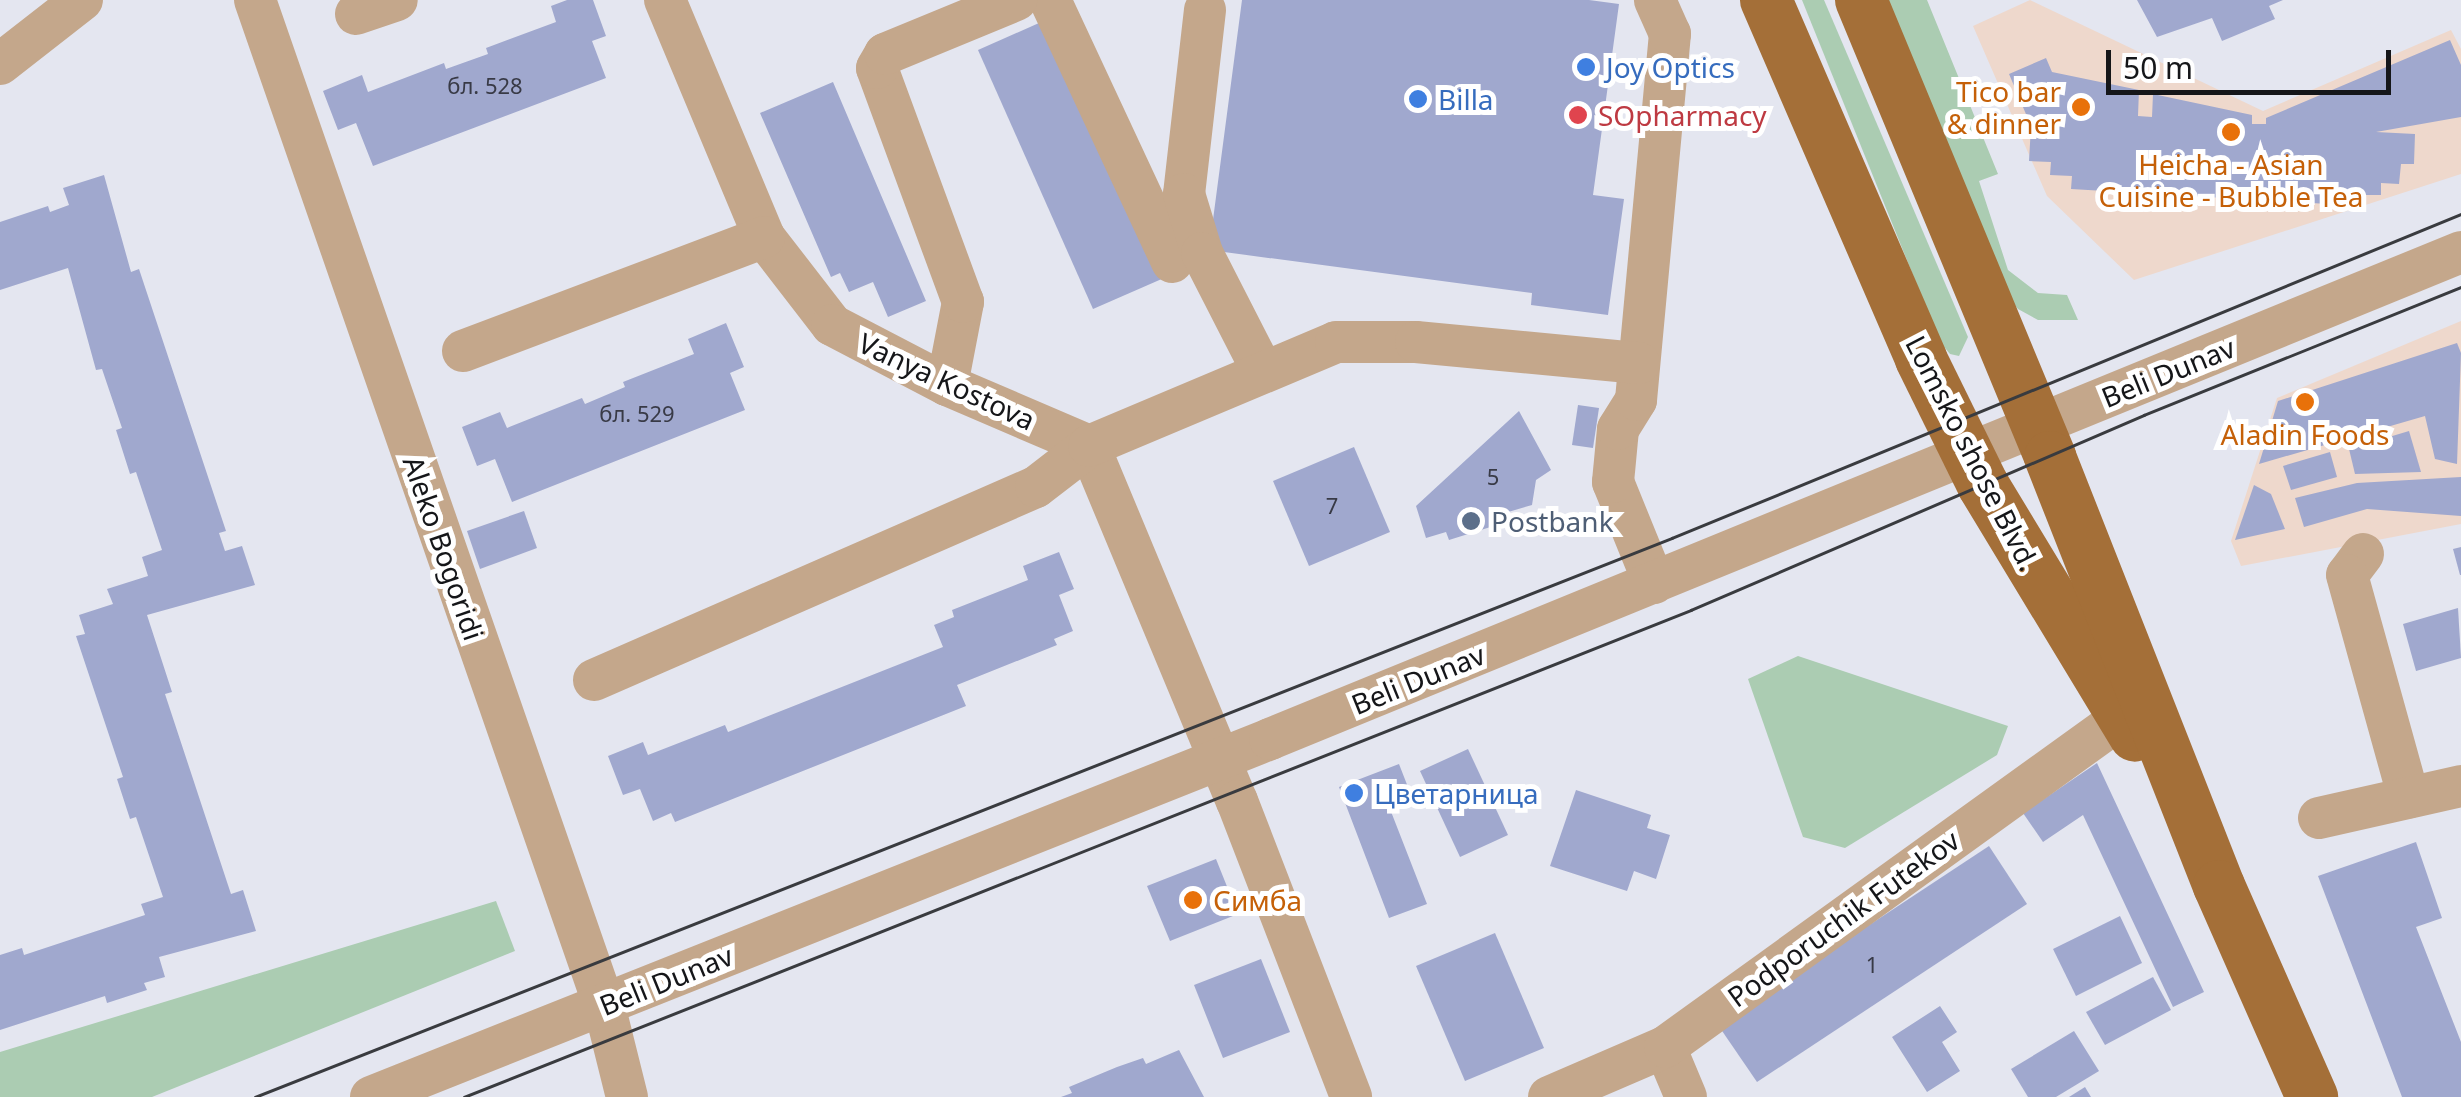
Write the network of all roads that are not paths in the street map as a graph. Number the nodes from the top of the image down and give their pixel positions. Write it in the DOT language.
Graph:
graph roads {
  1 [pos="82,0"];
  2 [pos="255,0"];
  3 [pos="397,0"];
  4 [pos="664,0"];
  5 [pos="1016,0"];
  6 [pos="1050,0"];
  7 [pos="1655,0"];
  8 [pos="1766,0"];
  9 [pos="1861,0"];
  10 [pos="1206,10"];
  11 [pos="356,14"];
  12 [pos="0,64"];
  13 [pos="764,237"];
  14 [pos="2461,252"];
  15 [pos="1172,262"];
  16 [pos="463,352"];
  17 [pos="1264,372"];
  18 [pos="1637,382"];
  19 [pos="948,385"];
  20 [pos="2037,426"];
  21 [pos="1089,446"];
  22 [pos="1969,454"];
  23 [pos="2363,554"];
  24 [pos="1654,584"];
  25 [pos="594,680"];
  26 [pos="2124,716"];
  27 [pos="1220,759"];
  28 [pos="2461,786"];
  29 [pos="2409,798"];
  30 [pos="2319,818"];
  31 [pos="2220,886"];
  32 [pos="604,1005"];
  33 [pos="1665,1047"];
  34 [pos="371,1097"];
  35 [pos="628,1097"];
  36 [pos="1351,1097"];
  37 [pos="1549,1097"];
  38 [pos="1686,1097"];
  39 [pos="2312,1097"];
  1 -- 12 [label="street"];
  2 -- 32 [label="street, Aleko Bogoridi"];
  3 -- 11 [label="street"];
  4 -- 13 [label="street, Vanya Kostova"];
  5 -- 19 [label="street"];
  6 -- 15 [label="street"];
  7 -- 18 [label="street"];
  8 -- 22 [label="main road, Lomsko shose Blvd."];
  9 -- 20 [label="main road, Lomsko shose Blvd."];
  10 -- 17 [label="street"];
  13 -- 16 [label="street"];
  13 -- 19 [label="street, Vanya Kostova"];
  14 -- 20 [label="street, Beli Dunav"];
  17 -- 18 [label="street"];
  17 -- 21 [label="street"];
  18 -- 24 [label="street"];
  19 -- 21 [label="street, Vanya Kostova"];
  20 -- 22 [label="street, Beli Dunav"];
  20 -- 31 [label="main road, Lomsko shose Blvd."];
  21 -- 25 [label="street"];
  21 -- 27 [label="street"];
  22 -- 24 [label="street, Beli Dunav"];
  22 -- 26 [label="main road, Lomsko shose Blvd."];
  23 -- 29 [label="street"];
  24 -- 27 [label="street, Beli Dunav"];
  26 -- 31 [label="main road, Lomsko shose Blvd."];
  26 -- 33 [label="street, Podporuchik Futekov"];
  27 -- 32 [label="street, Beli Dunav"];
  27 -- 36 [label="street"];
  28 -- 29 [label="street"];
  29 -- 30 [label="street"];
  31 -- 39 [label="main road, Lomsko shose Blvd."];
  32 -- 34 [label="street, Beli Dunav"];
  32 -- 35 [label="street, Aleko Bogoridi"];
  33 -- 37 [label="street, Podporuchik Futekov"];
  33 -- 38 [label="street"];
}
